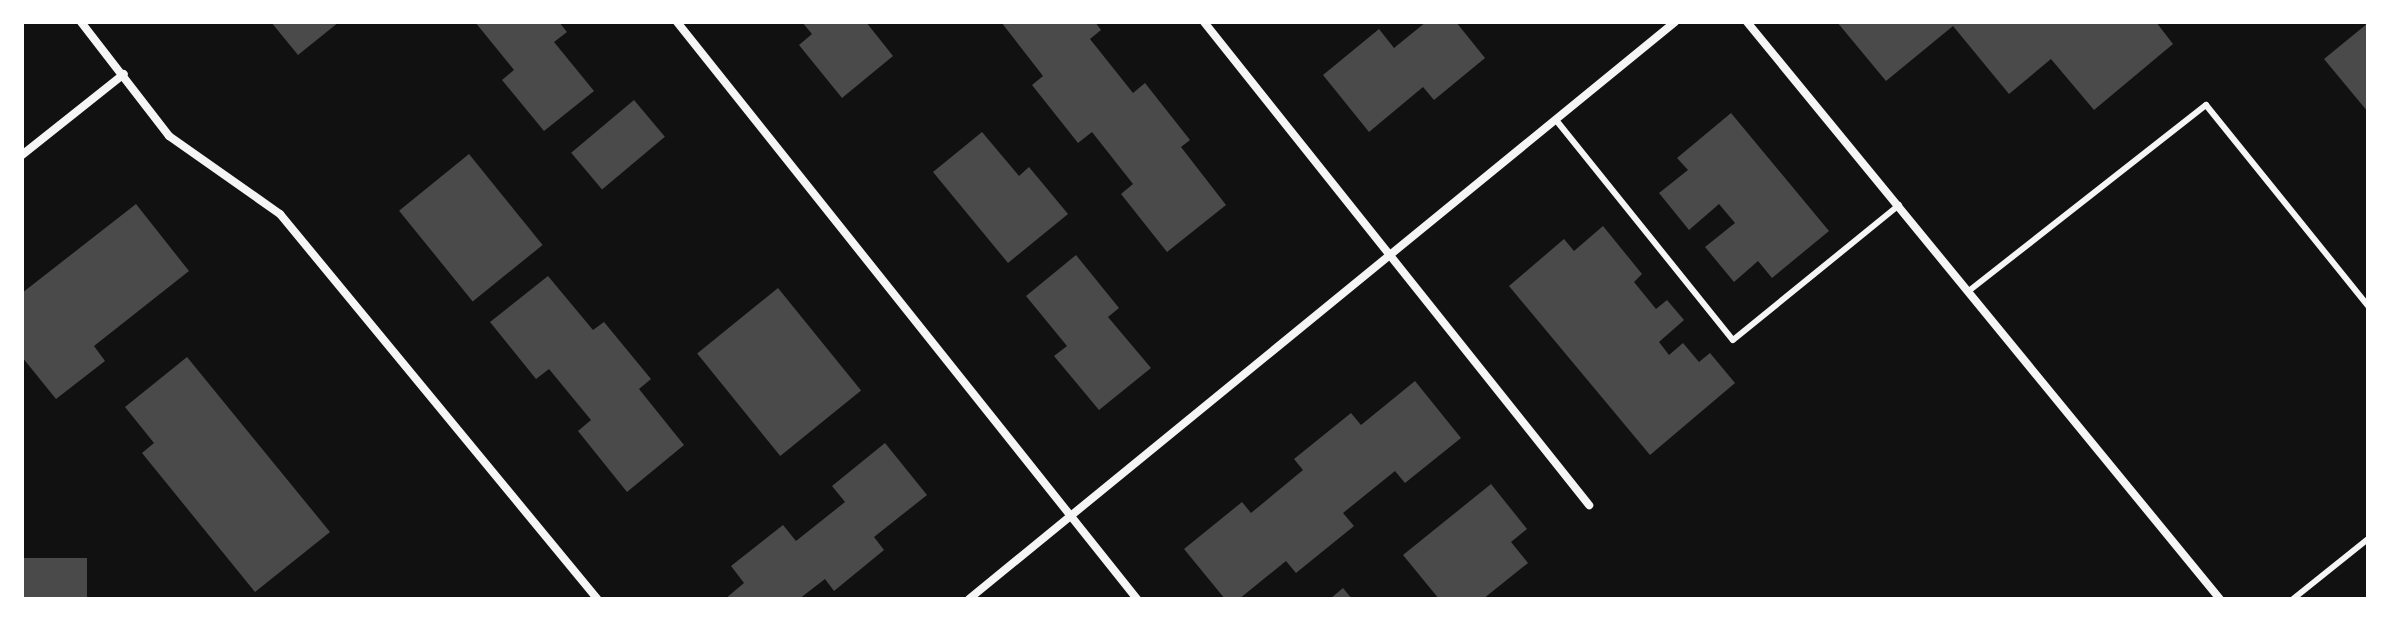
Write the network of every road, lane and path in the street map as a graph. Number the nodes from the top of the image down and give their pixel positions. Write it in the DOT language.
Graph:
graph roads {
  1 [pos="81,22"];
  2 [pos="677,22"];
  3 [pos="1204,22"];
  4 [pos="1675,22"];
  5 [pos="1747,22"];
  6 [pos="124,74"];
  7 [pos="1556,120"];
  8 [pos="22,155"];
  9 [pos="1901,204"];
  10 [pos="1390,259"];
  11 [pos="1970,290"];
  12 [pos="2368,306"];
  13 [pos="1589,505"];
  14 [pos="1070,518"];
  15 [pos="2368,539"];
  16 [pos="597,599"];
  17 [pos="969,599"];
  18 [pos="1137,599"];
  19 [pos="2220,599"];
  20 [pos="2293,599"];
  1 -- 6 [label="street"];
  2 -- 14 [label="street"];
  3 -- 10 [label="street"];
  4 -- 7 [label="street"];
  5 -- 9 [label="street"];
  6 -- 8 [label="street"];
  6 -- 16 [label="street"];
  7 -- 9 [label="lane"];
  7 -- 10 [label="street"];
  9 -- 11 [label="street"];
  10 -- 13 [label="street"];
  10 -- 14 [label="street"];
  11 -- 12 [label="lane"];
  11 -- 19 [label="street"];
  14 -- 17 [label="street"];
  14 -- 18 [label="street"];
  15 -- 20 [label="lane"];
}
